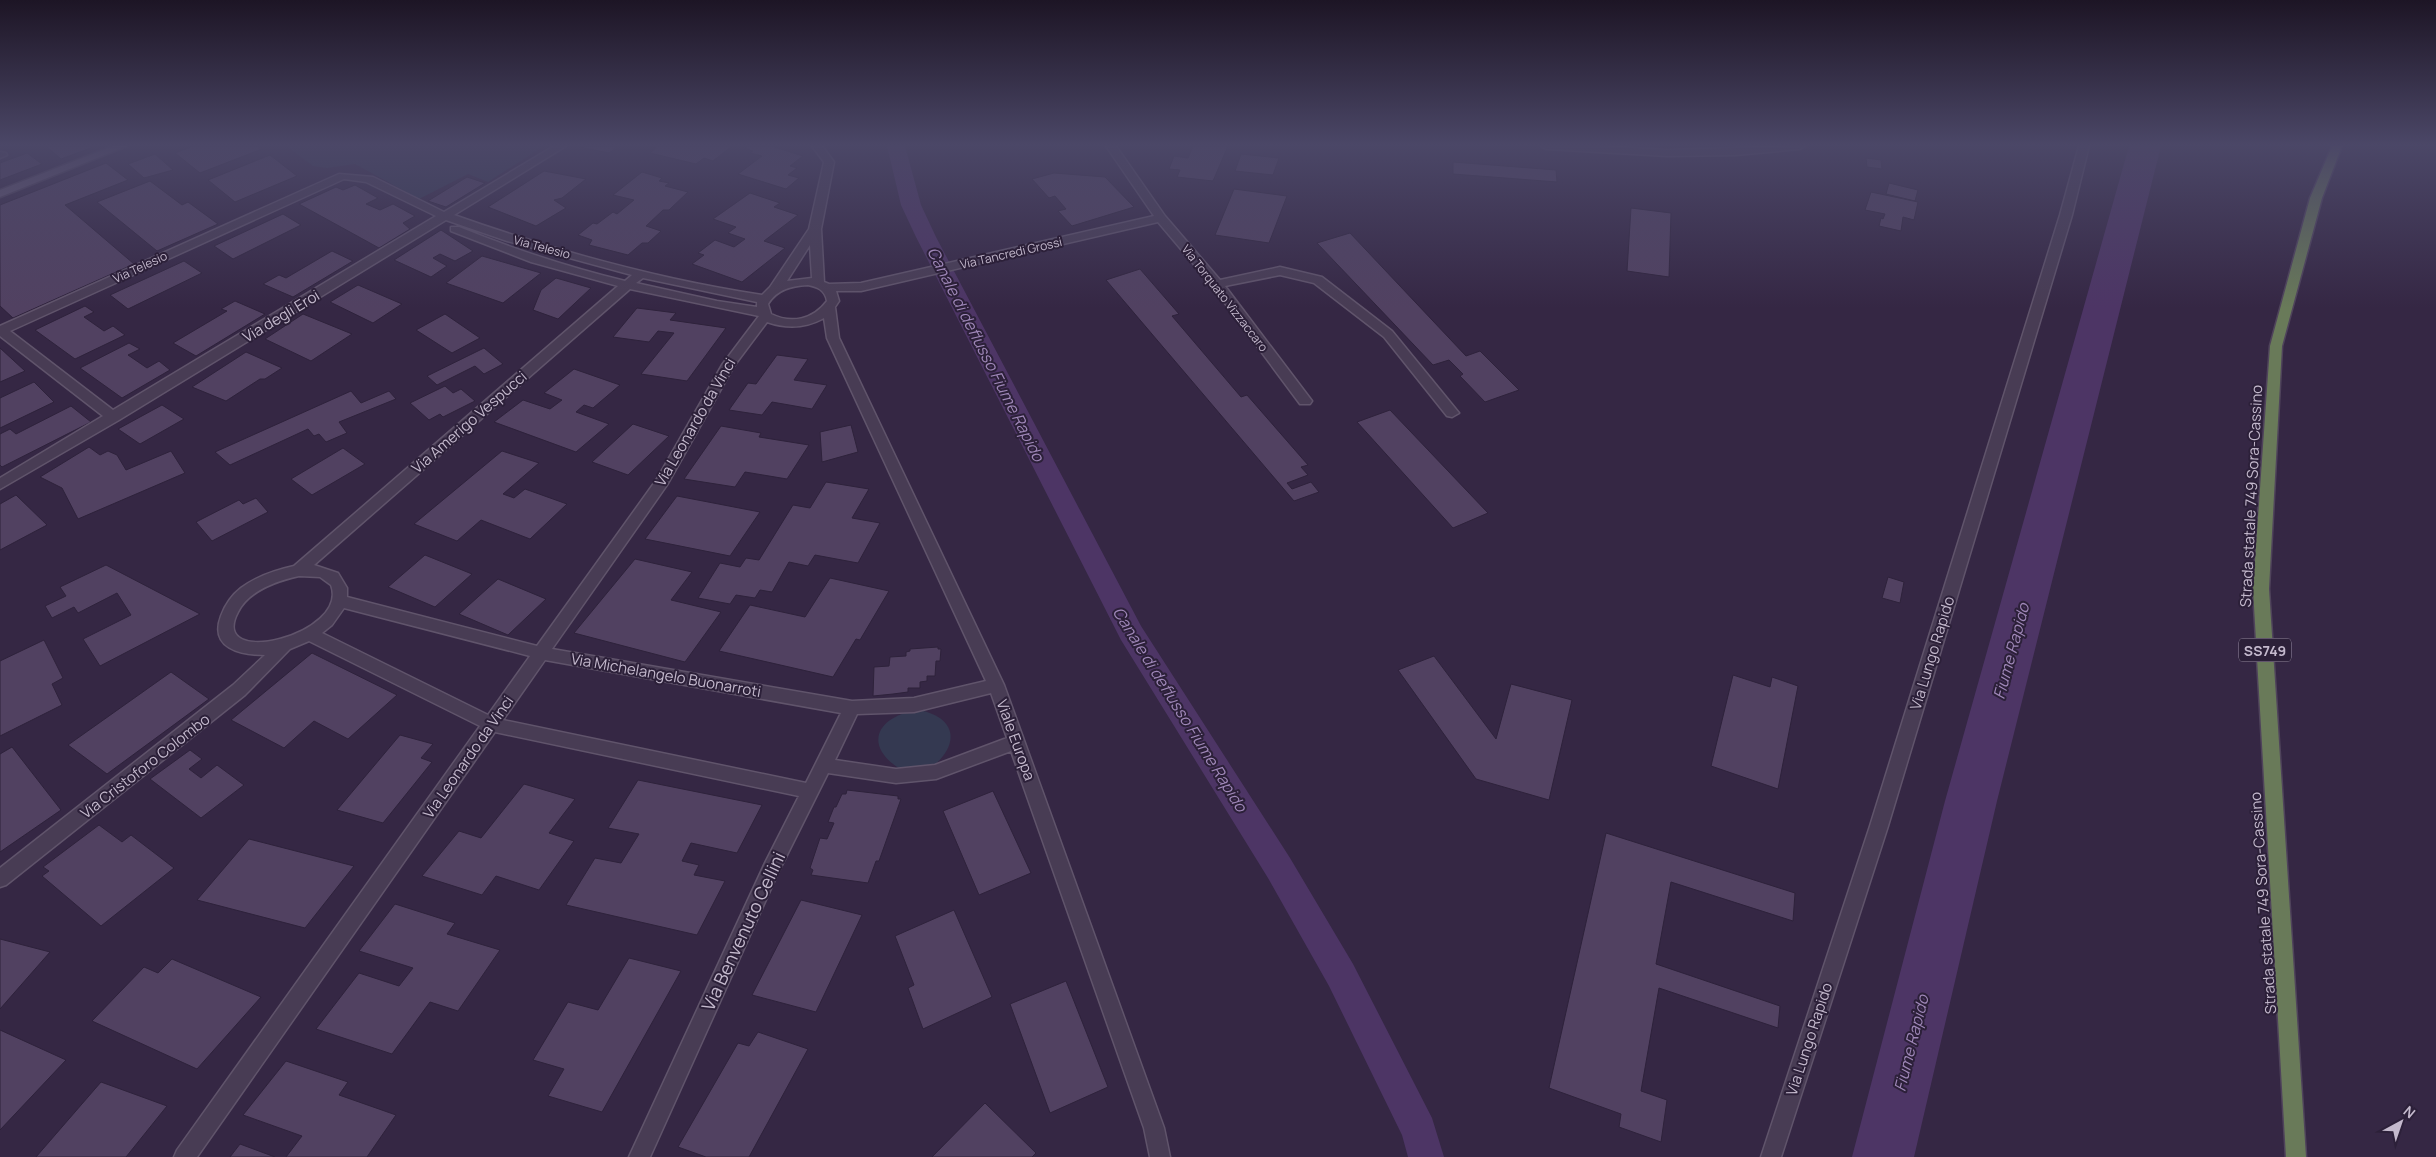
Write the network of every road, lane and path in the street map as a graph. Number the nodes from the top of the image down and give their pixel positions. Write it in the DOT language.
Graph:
graph roads {
  1 [pos="287,200"];
  2 [pos="408,200"];
  3 [pos="473,200"];
  4 [pos="821,200"];
  5 [pos="1148,200"];
  6 [pos="2070,200"];
  7 [pos="2315,200"];
  8 [pos="1161,218"];
  9 [pos="442,219"];
  10 [pos="815,229"];
  11 [pos="640,274"];
  12 [pos="1217,284"];
  13 [pos="626,286"];
  14 [pos="823,286"];
  15 [pos="861,287"];
  16 [pos="775,289"];
  17 [pos="831,305"];
  18 [pos="764,309"];
  19 [pos="801,322"];
  20 [pos="0,331"];
  21 [pos="833,338"];
  22 [pos="738,349"];
  23 [pos="1305,401"];
  24 [pos="1452,413"];
  25 [pos="114,416"];
  26 [pos="0,484"];
  27 [pos="299,570"];
  28 [pos="340,601"];
  29 [pos="309,634"];
  30 [pos="284,646"];
  31 [pos="541,654"];
  32 [pos="996,685"];
  33 [pos="852,708"];
  34 [pos="491,724"];
  35 [pos="1016,742"];
  36 [pos="823,765"];
  37 [pos="810,792"];
  38 [pos="0,879"];
  39 [pos="184,1157"];
  40 [pos="639,1157"];
  41 [pos="1160,1157"];
  42 [pos="1771,1157"];
  43 [pos="2296,1157"];
  1 -- 20 [label="street, Via Telesio"];
  2 -- 9 [label="street, Via Telesio"];
  3 -- 9 [label="street, Via degli Eroi"];
  4 -- 10 [label="street"];
  5 -- 8 [label="street, Via Torquato Vizzaccaro"];
  6 -- 42 [label="street, Via Lungo Rapido"];
  7 -- 43 [label="highway, Strada statale 749 Sora-Cassino / SS749"];
  8 -- 12 [label="street, Via Torquato Vizzaccaro"];
  8 -- 15 [label="street, Via Tancredi Grossi"];
  9 -- 11 [label="street, Via Telesio"];
  9 -- 13 [label="street, Via Telesio"];
  9 -- 25 [label="street, Via degli Eroi"];
  10 -- 14 [label="street, Viale Europa"];
  10 -- 16 [label="street"];
  11 -- 13 [label="street, Via Amerigo Vespucci"];
  11 -- 18 [label="street, Via Telesio"];
  12 -- 23 [label="street, Via Torquato Vizzaccaro"];
  12 -- 24 [label="street"];
  13 -- 18 [label="street, Via Telesio"];
  13 -- 27 [label="street, Via Amerigo Vespucci"];
  14 -- 15 [label="street, Via Tancredi Grossi"];
  14 -- 16 [label="street, Via Tancredi Grossi"];
  14 -- 17 [label="street, Viale Europa"];
  15 -- 17 [label="street, Via Tancredi Grossi"];
  16 -- 18 [label="street, Via Leonardo da Vinci"];
  17 -- 19 [label="street, Via Leonardo da Vinci"];
  17 -- 21 [label="street, Viale Europa"];
  18 -- 19 [label="street"];
  18 -- 22 [label="street, Via Leonardo da Vinci"];
  19 -- 21 [label="street"];
  19 -- 22 [label="street, Via Leonardo da Vinci"];
  20 -- 25 [label="street"];
  21 -- 32 [label="street, Viale Europa"];
  22 -- 31 [label="street, Via Leonardo da Vinci"];
  25 -- 26 [label="street, Via degli Eroi"];
  27 -- 28 [label="street"];
  27 -- 30 [label="street"];
  28 -- 29 [label="street"];
  28 -- 31 [label="street, Via Michelangelo Buonarroti"];
  29 -- 30 [label="street"];
  29 -- 34 [label="street"];
  30 -- 38 [label="street, Via Cristoforo Colombo"];
  31 -- 33 [label="street, Via Michelangelo Buonarroti"];
  31 -- 34 [label="street, Via Leonardo da Vinci"];
  32 -- 33 [label="street, Via Michelangelo Buonarroti"];
  32 -- 35 [label="street, Viale Europa"];
  33 -- 36 [label="street, Via Benvenuto Cellini"];
  34 -- 37 [label="street"];
  34 -- 39 [label="street, Via Leonardo da Vinci"];
  35 -- 36 [label="street"];
  35 -- 41 [label="street, Viale Europa"];
  36 -- 37 [label="street, Via Benvenuto Cellini"];
  37 -- 40 [label="street, Via Benvenuto Cellini"];
}
